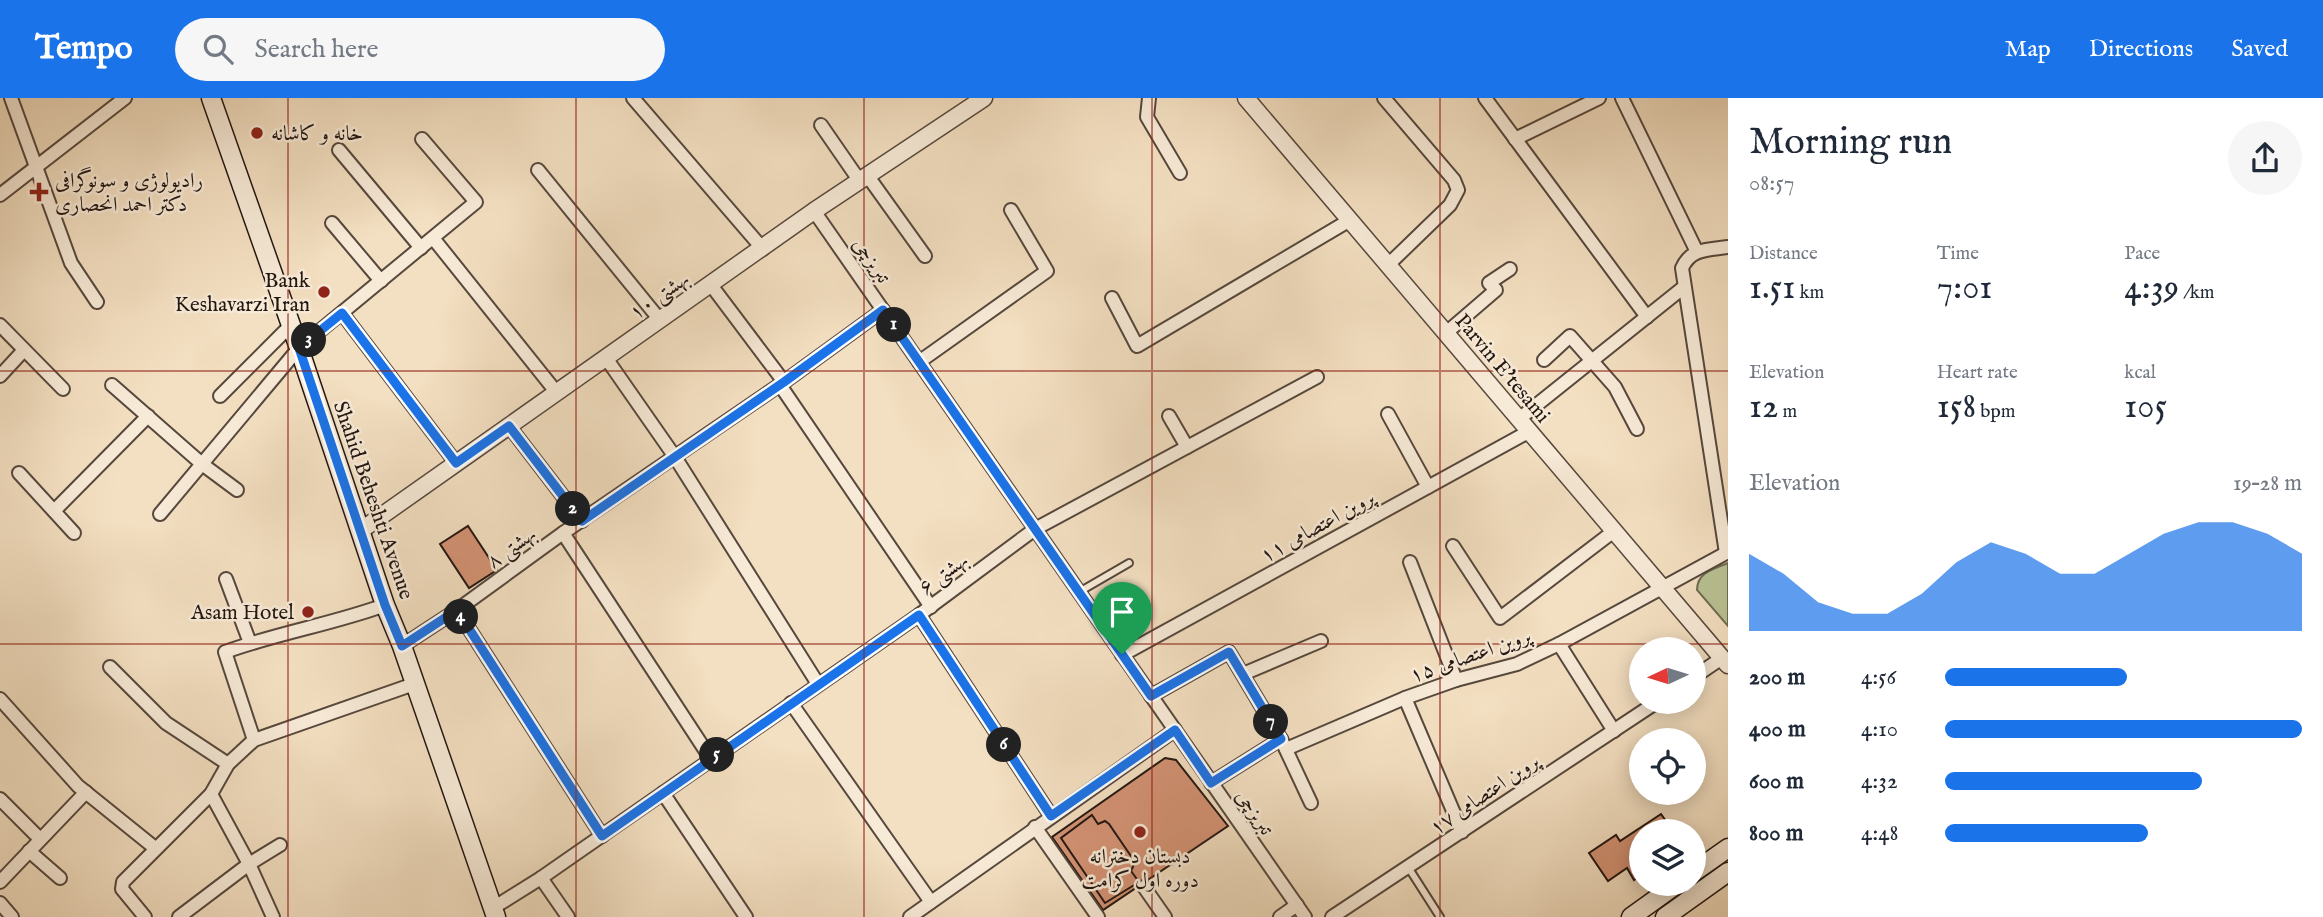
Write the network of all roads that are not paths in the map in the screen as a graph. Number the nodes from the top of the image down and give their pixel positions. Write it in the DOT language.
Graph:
graph roads {
  1 [pos="11,98"];
  2 [pos="125,98"];
  3 [pos="211,98"];
  4 [pos="633,98"];
  5 [pos="984,98"];
  6 [pos="1149,98"];
  7 [pos="1384,98"];
  8 [pos="1485,98"];
  9 [pos="1599,98"];
  10 [pos="1622,98"];
  11 [pos="1250,99"];
  12 [pos="821,125"];
  13 [pos="422,139"];
  14 [pos="1515,139"];
  15 [pos="339,150"];
  16 [pos="35,168"];
  17 [pos="538,170"];
  18 [pos="1180,173"];
  19 [pos="863,177"];
  20 [pos="0,195"];
  21 [pos="1011,210"];
  22 [pos="814,211"];
  23 [pos="1350,220"];
  24 [pos="332,223"];
  25 [pos="433,238"];
  26 [pos="1728,247"];
  27 [pos="421,248"];
  28 [pos="763,248"];
  29 [pos="1697,252"];
  30 [pos="925,256"];
  31 [pos="1388,265"];
  32 [pos="1510,269"];
  33 [pos="381,281"];
  34 [pos="711,285"];
  35 [pos="1684,287"];
  36 [pos="1112,298"];
  37 [pos="97,302"];
  38 [pos="883,310"];
  39 [pos="342,313"];
  40 [pos="1647,317"];
  41 [pos="660,320"];
  42 [pos="0,325"];
  43 [pos="291,325"];
  44 [pos="1446,333"];
  45 [pos="299,348"];
  46 [pos="24,349"];
  47 [pos="606,358"];
  48 [pos="1544,360"];
  49 [pos="1592,360"];
  50 [pos="919,362"];
  51 [pos="0,376"];
  52 [pos="1317,377"];
  53 [pos="782,383"];
  54 [pos="112,385"];
  55 [pos="63,388"];
  56 [pos="557,393"];
  57 [pos="220,396"];
  58 [pos="1388,414"];
  59 [pos="148,416"];
  60 [pos="1169,416"];
  61 [pos="1524,425"];
  62 [pos="509,426"];
  63 [pos="1637,429"];
  64 [pos="1187,447"];
  65 [pos="675,457"];
  66 [pos="456,463"];
  67 [pos="202,464"];
  68 [pos="19,473"];
  69 [pos="1428,487"];
  70 [pos="237,490"];
  71 [pos="54,511"];
  72 [pos="160,514"];
  73 [pos="582,521"];
  74 [pos="1035,530"];
  75 [pos="360,531"];
  76 [pos="1614,531"];
  77 [pos="74,533"];
  78 [pos="563,533"];
  79 [pos="1452,546"];
  80 [pos="1727,552"];
  81 [pos="1410,562"];
  82 [pos="1129,563"];
  83 [pos="226,579"];
  84 [pos="1662,588"];
  85 [pos="1079,592"];
  86 [pos="385,605"];
  87 [pos="931,607"];
  88 [pos="457,610"];
  89 [pos="919,615"];
  90 [pos="1321,641"];
  91 [pos="250,643"];
  92 [pos="1559,643"];
  93 [pos="402,646"];
  94 [pos="1122,654"];
  95 [pos="1725,662"];
  96 [pos="110,667"];
  97 [pos="1706,671"];
  98 [pos="1243,674"];
  99 [pos="1456,680"];
  100 [pos="415,684"];
  101 [pos="818,684"];
  102 [pos="1151,696"];
  103 [pos="1405,698"];
  104 [pos="0,699"];
  105 [pos="791,703"];
  106 [pos="1639,714"];
  107 [pos="1175,730"];
  108 [pos="1614,731"];
  109 [pos="254,740"];
  110 [pos="1283,744"];
  111 [pos="710,759"];
  112 [pos="228,764"];
  113 [pos="1211,783"];
  114 [pos="86,792"];
  115 [pos="663,793"];
  116 [pos="211,794"];
  117 [pos="0,799"];
  118 [pos="1311,803"];
  119 [pos="1051,816"];
  120 [pos="1035,827"];
  121 [pos="1462,832"];
  122 [pos="602,836"];
  123 [pos="40,839"];
  124 [pos="280,845"];
  125 [pos="155,848"];
  126 [pos="1728,848"];
  127 [pos="29,851"];
  128 [pos="249,864"];
  129 [pos="1706,864"];
  130 [pos="1408,867"];
  131 [pos="1728,872"];
  132 [pos="60,878"];
  133 [pos="541,878"];
  134 [pos="0,882"];
  135 [pos="1144,887"];
  136 [pos="1660,896"];
  137 [pos="930,902"];
  138 [pos="0,903"];
  139 [pos="1297,905"];
  140 [pos="494,913"];
  141 [pos="142,916"];
  142 [pos="12,917"];
  143 [pos="179,917"];
  144 [pos="273,917"];
  145 [pos="568,917"];
  146 [pos="746,917"];
  147 [pos="910,917"];
  148 [pos="1098,917"];
  149 [pos="1165,917"];
  150 [pos="1280,917"];
  151 [pos="1306,917"];
  152 [pos="1332,917"];
  153 [pos="1440,917"];
  154 [pos="1631,917"];
  155 [pos="1665,917"];
  1 -- 16 [label="street"];
  2 -- 16 [label="street"];
  3 -- 43 [label="main road, Shahid Beheshti Avenue"];
  4 -- 28 [label="street"];
  5 -- 19 [label="street, بهشتی ۱۰"];
  6 -- 18 [label="street"];
  7 -- 31 [label="street"];
  8 -- 14 [label="street"];
  9 -- 14 [label="street"];
  10 -- 29 [label="street"];
  11 -- 23 [label="street, Parvin E'tesami"];
  12 -- 19 [label="street"];
  13 -- 25 [label="street"];
  14 -- 40 [label="street"];
  15 -- 27 [label="street"];
  16 -- 20 [label="street"];
  16 -- 37 [label="street"];
  17 -- 41 [label="street"];
  19 -- 22 [label="street, بهشتی ۱۰"];
  19 -- 30 [label="street"];
  21 -- 50 [label="street"];
  22 -- 28 [label="street, بهشتی ۱۰"];
  22 -- 38 [label="street, تبریزچی"];
  23 -- 31 [label="street, Parvin E'tesami"];
  23 -- 36 [label="street"];
  24 -- 33 [label="street"];
  25 -- 27 [label="street"];
  25 -- 56 [label="street"];
  26 -- 29 [label="street"];
  27 -- 33 [label="street"];
  28 -- 34 [label="street, بهشتی ۱۰"];
  29 -- 35 [label="street"];
  31 -- 44 [label="street, Parvin E'tesami"];
  32 -- 44 [label="street"];
  33 -- 39 [label="street"];
  34 -- 41 [label="street, بهشتی ۱۰"];
  34 -- 53 [label="street"];
  35 -- 40 [label="street, پروین اعتصامی ۱۱"];
  35 -- 80 [label="street"];
  38 -- 50 [label="street, تبریزچی"];
  38 -- 53 [label="street, بهشتی ۸"];
  39 -- 45 [label="street"];
  39 -- 66 [label="street"];
  40 -- 49 [label="street, پروین اعتصامی ۱۱"];
  41 -- 47 [label="street, بهشتی ۱۰"];
  42 -- 46 [label="street"];
  43 -- 45 [label="main road, Shahid Beheshti Avenue"];
  43 -- 57 [label="street"];
  44 -- 61 [label="street, Parvin E'tesami"];
  45 -- 67 [label="street"];
  45 -- 75 [label="main road, Shahid Beheshti Avenue"];
  46 -- 51 [label="street"];
  46 -- 55 [label="street"];
  47 -- 56 [label="street, بهشتی ۱۰"];
  47 -- 65 [label="street"];
  48 -- 49 [label="street"];
  49 -- 61 [label="street, پروین اعتصامی ۱۱"];
  49 -- 63 [label="street"];
  50 -- 74 [label="street, تبریزچی"];
  52 -- 64 [label="street, بهشتی ۶"];
  53 -- 65 [label="street, بهشتی ۸"];
  53 -- 87 [label="street"];
  54 -- 59 [label="street"];
  56 -- 62 [label="street, بهشتی ۱۰"];
  58 -- 69 [label="street"];
  59 -- 67 [label="street"];
  59 -- 71 [label="street"];
  60 -- 64 [label="street"];
  61 -- 69 [label="street, پروین اعتصامی ۱۱"];
  61 -- 76 [label="street, Parvin E'tesami"];
  62 -- 66 [label="street, بهشتی ۱۰"];
  62 -- 73 [label="street"];
  64 -- 74 [label="street, بهشتی ۶"];
  65 -- 73 [label="street, بهشتی ۸"];
  65 -- 101 [label="street"];
  66 -- 75 [label="street, بهشتی ۱۰"];
  67 -- 70 [label="street"];
  67 -- 72 [label="street"];
  68 -- 71 [label="street"];
  69 -- 94 [label="street, پروین اعتصامی ۱۱"];
  71 -- 77 [label="street"];
  73 -- 78 [label="street, بهشتی ۸"];
  74 -- 85 [label="street, تبریزچی"];
  74 -- 87 [label="street, بهشتی ۶"];
  75 -- 86 [label="main road, Shahid Beheshti Avenue"];
  76 -- 79 [label="street"];
  76 -- 84 [label="street, Parvin E'tesami"];
  78 -- 88 [label="street, بهشتی ۸"];
  78 -- 111 [label="street"];
  80 -- 84 [label="street, پروین اعتصامی ۱۵"];
  81 -- 99 [label="street"];
  82 -- 85 [label="lane"];
  83 -- 91 [label="street"];
  84 -- 92 [label="street, پروین اعتصامی ۱۵"];
  84 -- 95 [label="street, Parvin E'tesami"];
  85 -- 94 [label="street, تبریزچی"];
  86 -- 91 [label="street"];
  86 -- 93 [label="main road, Shahid Beheshti Avenue"];
  87 -- 89 [label="street, بهشتی ۶"];
  88 -- 93 [label="street, بهشتی ۸"];
  88 -- 122 [label="street"];
  89 -- 101 [label="street, بهشتی ۶"];
  89 -- 119 [label="street"];
  90 -- 98 [label="street"];
  91 -- 109 [label="street"];
  92 -- 99 [label="street, پروین اعتصامی ۱۵"];
  92 -- 108 [label="street"];
  93 -- 100 [label="main road, Shahid Beheshti Avenue"];
  94 -- 102 [label="street, تبریزچی"];
  95 -- 97 [label="street"];
  96 -- 112 [label="street"];
  98 -- 102 [label="street"];
  98 -- 110 [label="street"];
  99 -- 103 [label="street, پروین اعتصامی ۱۵"];
  100 -- 109 [label="street"];
  100 -- 140 [label="main road, Shahid Beheshti Avenue"];
  101 -- 105 [label="street, بهشتی ۶"];
  102 -- 107 [label="street, تبریزچی"];
  103 -- 110 [label="street, پروین اعتصامی ۱۵"];
  103 -- 121 [label="street"];
  104 -- 114 [label="street"];
  105 -- 111 [label="street, بهشتی ۶"];
  105 -- 137 [label="street"];
  106 -- 108 [label="street, پروین اعتصامی ۱۷"];
  107 -- 113 [label="street, تبریزچی"];
  107 -- 119 [label="street"];
  108 -- 121 [label="street, پروین اعتصامی ۱۷"];
  109 -- 112 [label="street"];
  110 -- 113 [label="street, پروین اعتصامی ۱۵"];
  110 -- 118 [label="street"];
  111 -- 115 [label="street, بهشتی ۶"];
  112 -- 116 [label="street"];
  113 -- 139 [label="street, تبریزچی"];
  114 -- 123 [label="street"];
  114 -- 125 [label="street"];
  115 -- 122 [label="street, بهشتی ۶"];
  115 -- 146 [label="street"];
  116 -- 125 [label="street"];
  116 -- 128 [label="street"];
  117 -- 123 [label="street"];
  119 -- 120 [label="street"];
  120 -- 137 [label="street"];
  120 -- 148 [label="street"];
  121 -- 130 [label="street, پروین اعتصامی ۱۷"];
  122 -- 133 [label="street, بهشتی ۶"];
  123 -- 127 [label="street"];
  124 -- 128 [label="street"];
  125 -- 141 [label="street"];
  126 -- 129 [label="main road"];
  127 -- 132 [label="street"];
  127 -- 134 [label="street"];
  128 -- 143 [label="street"];
  128 -- 144 [label="street"];
  130 -- 152 [label="street, پروین اعتصامی ۱۷"];
  130 -- 153 [label="lane"];
  131 -- 155 [label="main road"];
  133 -- 140 [label="street, بهشتی ۶"];
  133 -- 145 [label="street"];
  135 -- 149 [label="street"];
  136 -- 154 [label="main road"];
  137 -- 147 [label="street"];
  138 -- 142 [label="street"];
  139 -- 150 [label="street"];
  139 -- 151 [label="street, تبریزچی"];
}
